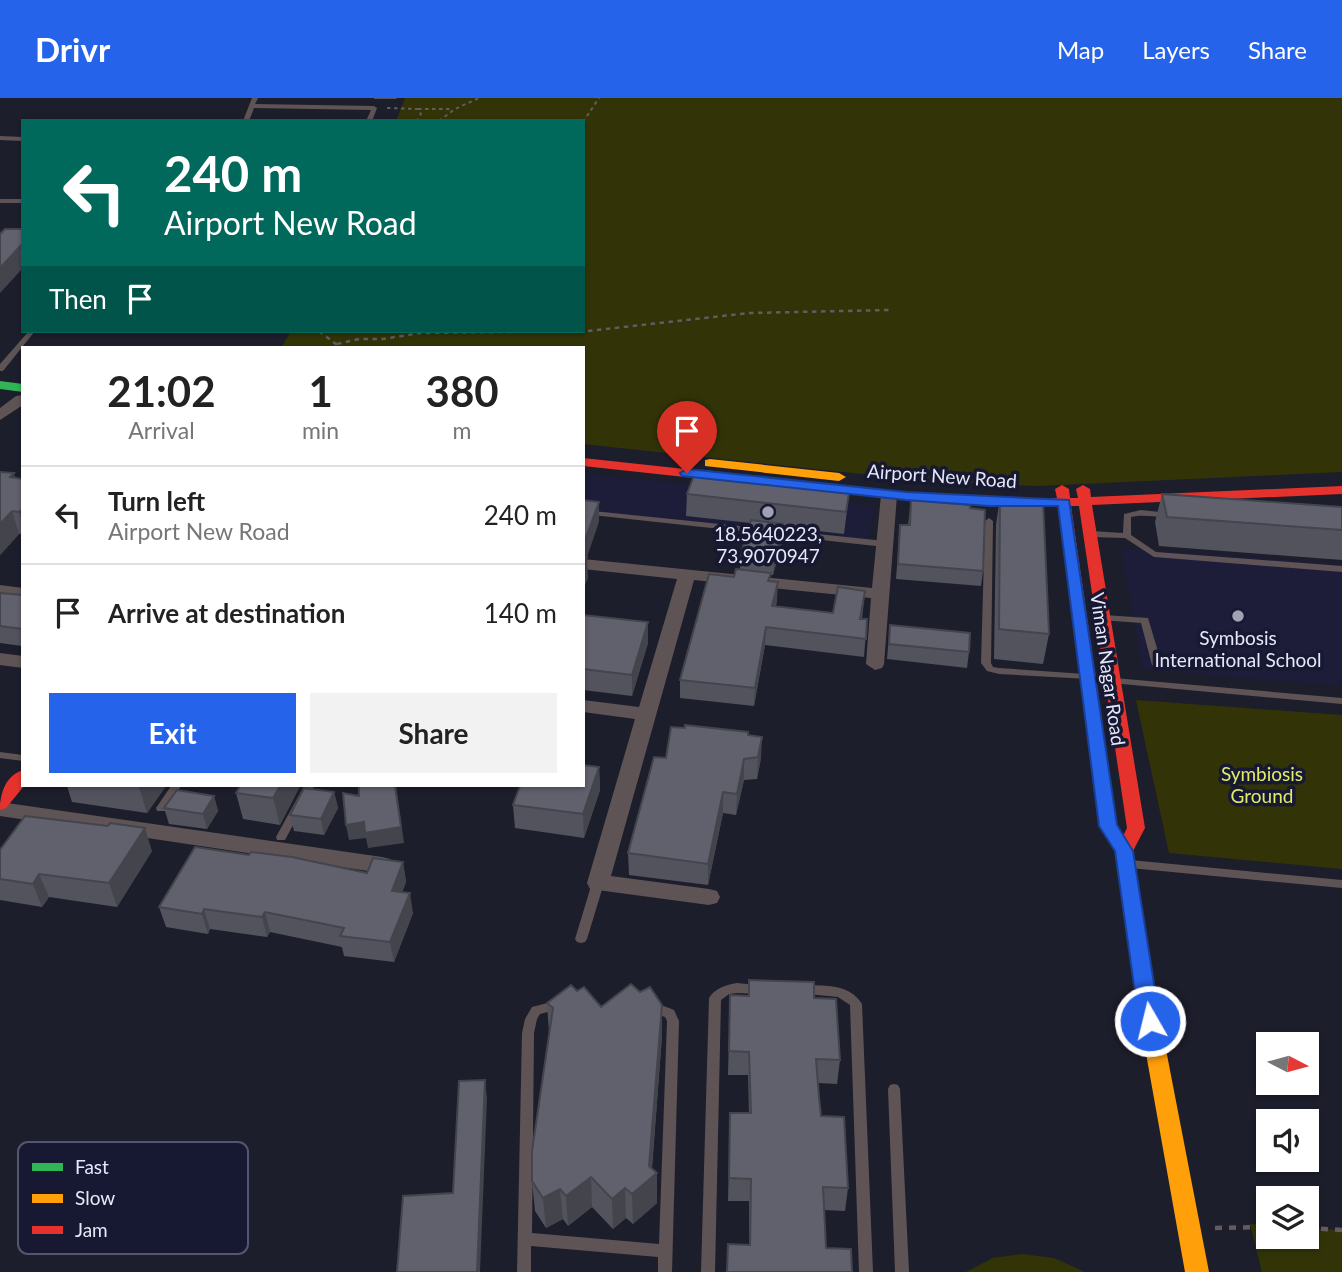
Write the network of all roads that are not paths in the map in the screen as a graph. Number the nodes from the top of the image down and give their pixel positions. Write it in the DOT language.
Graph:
graph roads {
  1 [pos="255,98"];
  2 [pos="320,98"];
  3 [pos="253,106"];
  4 [pos="305,106"];
  5 [pos="247,119"];
  6 [pos="370,119"];
  7 [pos="0,138"];
  8 [pos="21,139"];
  9 [pos="0,201"];
  10 [pos="21,201"];
  11 [pos="30,333"];
  12 [pos="0,369"];
  13 [pos="0,385"];
  14 [pos="21,395"];
  15 [pos="21,395"];
  16 [pos="21,396"];
  17 [pos="0,397"];
  18 [pos="0,415"];
  19 [pos="585,450"];
  20 [pos="585,462"];
  21 [pos="1342,477"];
  22 [pos="1342,490"];
  23 [pos="889,495"];
  24 [pos="1063,496"];
  25 [pos="1084,496"];
  26 [pos="585,512"];
  27 [pos="1181,516"];
  28 [pos="989,521"];
  29 [pos="1090,534"];
  30 [pos="1127,536"];
  31 [pos="885,544"];
  32 [pos="585,564"];
  33 [pos="1342,569"];
  34 [pos="687,575"];
  35 [pos="0,590"];
  36 [pos="21,593"];
  37 [pos="881,594"];
  38 [pos="1104,618"];
  39 [pos="0,659"];
  40 [pos="21,662"];
  41 [pos="875,664"];
  42 [pos="1157,665"];
  43 [pos="1088,677"];
  44 [pos="1113,681"];
  45 [pos="1342,701"];
  46 [pos="585,706"];
  47 [pos="647,714"];
  48 [pos="0,755"];
  49 [pos="21,758"];
  50 [pos="21,779"];
  51 [pos="175,787"];
  52 [pos="308,787"];
  53 [pos="0,807"];
  54 [pos="161,808"];
  55 [pos="281,837"];
  56 [pos="1125,857"];
  57 [pos="382,865"];
  58 [pos="598,883"];
  59 [pos="1342,884"];
  60 [pos="709,897"];
  61 [pos="581,939"];
  62 [pos="577,1006"];
  63 [pos="632,1007"];
  64 [pos="894,1089"];
  65 [pos="524,1239"];
  66 [pos="665,1251"];
  67 [pos="524,1272"];
  68 [pos="665,1272"];
  69 [pos="708,1272"];
  70 [pos="866,1272"];
  71 [pos="902,1272"];
  72 [pos="1197,1272"];
  1 -- 3 [label="lane"];
  2 -- 4 [label="lane"];
  3 -- 4 [label="lane"];
  3 -- 5 [label="lane"];
  4 -- 6 [label="lane"];
  7 -- 8 [label="lane"];
  9 -- 10 [label="lane"];
  11 -- 12 [label="lane"];
  13 -- 14 [label="main road"];
  15 -- 17 [label="main road"];
  16 -- 18 [label="street"];
  19 -- 24 [label="main road, Airport New Road"];
  20 -- 23 [label="main road, Airport New Road"];
  21 -- 25 [label="main road, Airport New Road"];
  22 -- 25 [label="main road, Airport New Road"];
  23 -- 24 [label="main road, Airport New Road"];
  23 -- 31 [label="street"];
  24 -- 25 [label="main road, Airport New Road"];
  24 -- 43 [label="main road, Viman Nagar Road"];
  25 -- 29 [label="main road, Viman Nagar Road"];
  26 -- 31 [label="lane"];
  27 -- 30 [label="lane"];
  28 -- 43 [label="lane"];
  29 -- 30 [label="lane"];
  29 -- 38 [label="main road, Viman Nagar Road"];
  30 -- 33 [label="lane"];
  31 -- 37 [label="street"];
  32 -- 34 [label="street"];
  34 -- 37 [label="street"];
  34 -- 47 [label="street"];
  35 -- 36 [label="street"];
  37 -- 41 [label="street"];
  38 -- 42 [label="lane"];
  38 -- 44 [label="main road, Viman Nagar Road"];
  39 -- 40 [label="street"];
  43 -- 56 [label="main road, Viman Nagar Road"];
  44 -- 45 [label="lane"];
  44 -- 56 [label="main road, Viman Nagar Road"];
  46 -- 47 [label="street"];
  47 -- 58 [label="street"];
  48 -- 49 [label="lane"];
  50 -- 53 [label="main road"];
  51 -- 54 [label="lane"];
  52 -- 55 [label="lane"];
  53 -- 57 [label="street"];
  56 -- 59 [label="lane"];
  56 -- 72 [label="main road, Viman Nagar Road"];
  58 -- 60 [label="street"];
  58 -- 61 [label="lane"];
  62 -- 65 [label="lane"];
  63 -- 66 [label="lane"];
  64 -- 71 [label="lane"];
  65 -- 66 [label="lane"];
  65 -- 67 [label="lane"];
  66 -- 68 [label="lane"];
  69 -- 70 [label="lane"];
}
